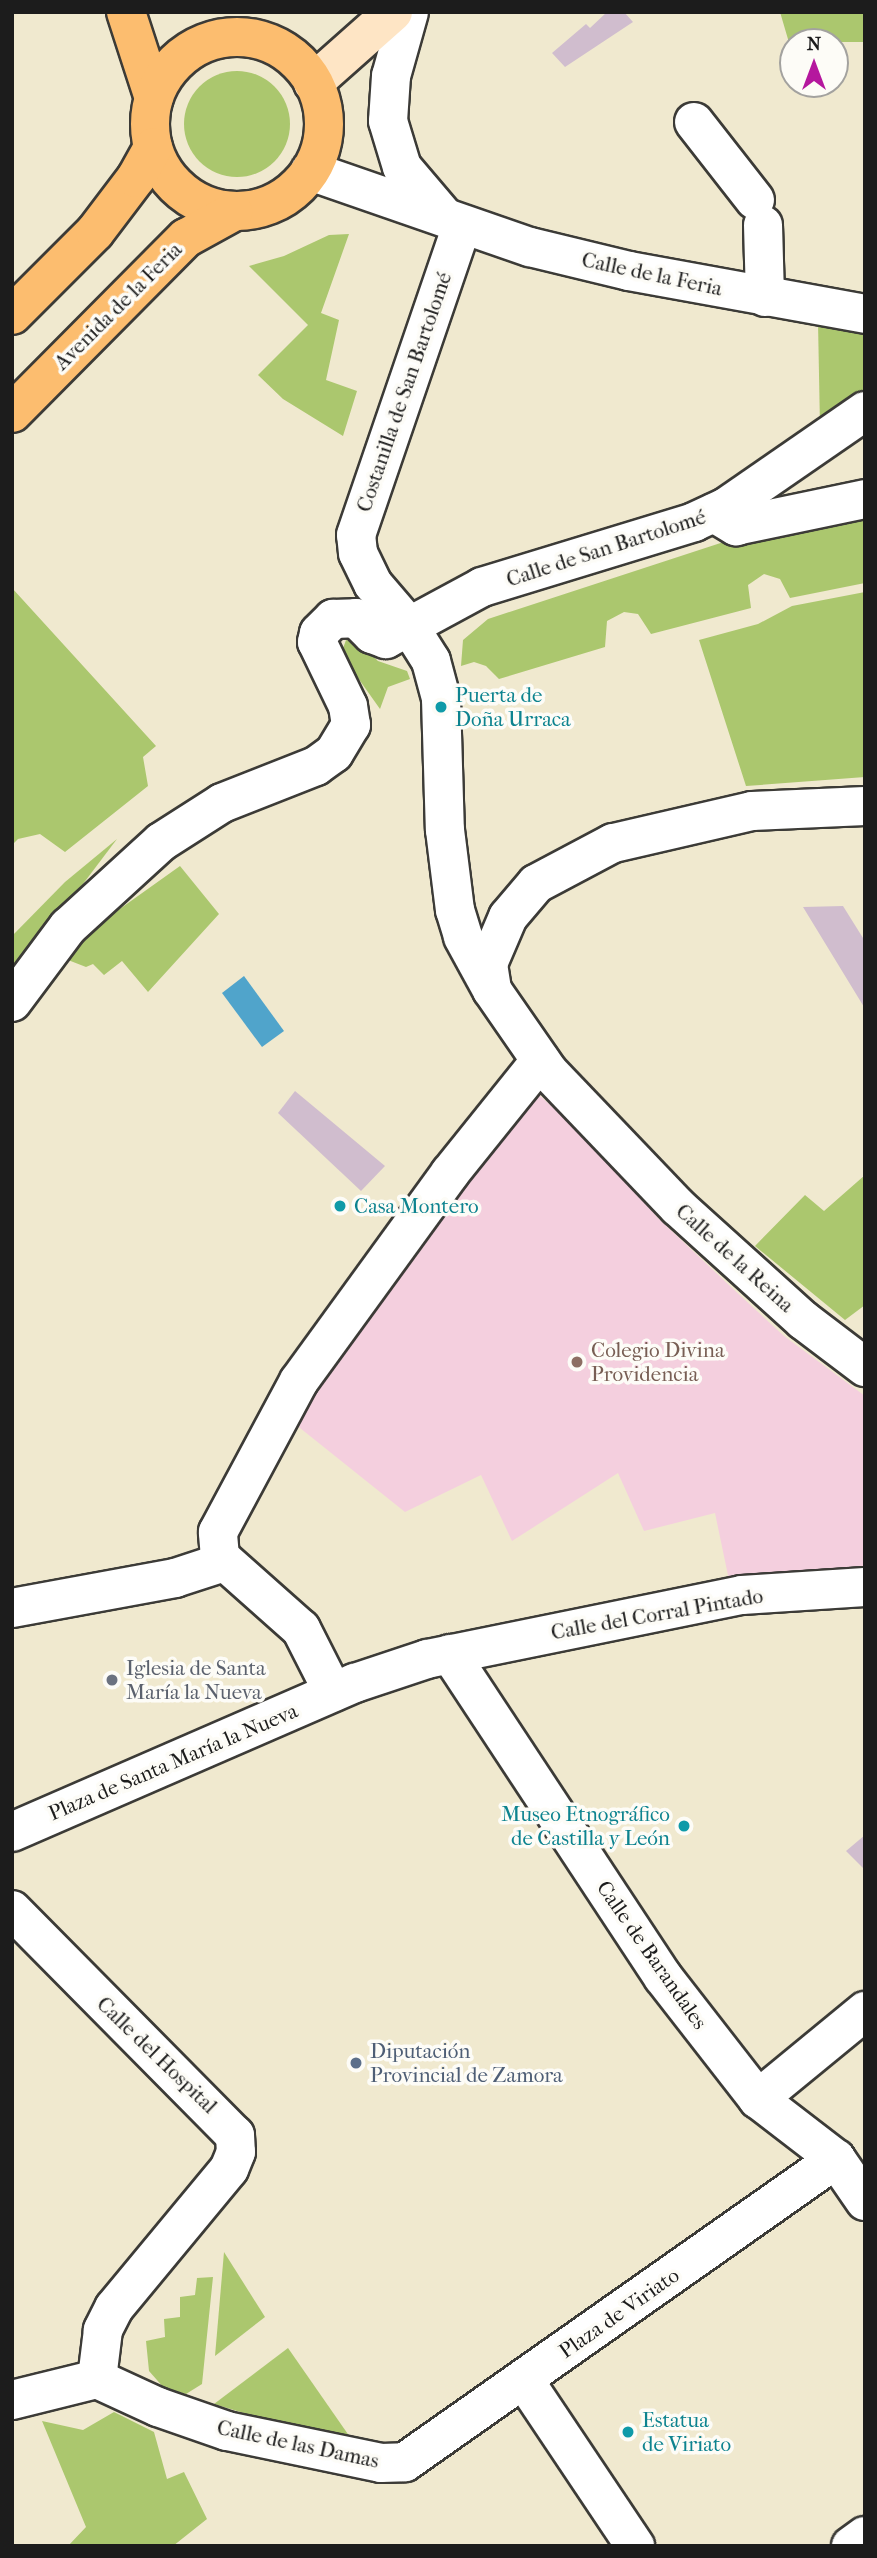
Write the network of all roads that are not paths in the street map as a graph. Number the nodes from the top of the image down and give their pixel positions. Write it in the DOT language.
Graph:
graph roads {
  1 [pos="125,12"];
  2 [pos="214,12"];
  3 [pos="393,12"];
  4 [pos="409,12"];
  5 [pos="257,39"];
  6 [pos="313,83"];
  7 [pos="154,98"];
  8 [pos="694,122"];
  9 [pos="153,146"];
  10 [pos="310,171"];
  11 [pos="233,212"];
  12 [pos="453,220"];
  13 [pos="765,297"];
  14 [pos="865,314"];
  15 [pos="12,315"];
  16 [pos="865,411"];
  17 [pos="12,413"];
  18 [pos="865,499"];
  19 [pos="715,513"];
  20 [pos="409,626"];
  21 [pos="865,806"];
  22 [pos="492,990"];
  23 [pos="12,1002"];
  24 [pos="540,1061"];
  25 [pos="865,1367"];
  26 [pos="224,1562"];
  27 [pos="865,1587"];
  28 [pos="12,1608"];
  29 [pos="450,1654"];
  30 [pos="333,1692"];
  31 [pos="12,1832"];
  32 [pos="12,1910"];
  33 [pos="865,2011"];
  34 [pos="758,2099"];
  35 [pos="836,2159"];
  36 [pos="865,2201"];
  37 [pos="97,2379"];
  38 [pos="524,2380"];
  39 [pos="12,2400"];
  40 [pos="865,2536"];
  41 [pos="635,2546"];
  42 [pos="851,2546"];
  1 -- 7 [label="highway"];
  2 -- 5 [label="highway"];
  3 -- 6 [label="main road"];
  4 -- 12 [label="street"];
  5 -- 6 [label="highway"];
  5 -- 7 [label="highway"];
  6 -- 10 [label="highway"];
  7 -- 9 [label="highway"];
  8 -- 13 [label="street"];
  9 -- 11 [label="highway"];
  9 -- 15 [label="highway"];
  10 -- 11 [label="highway"];
  10 -- 12 [label="street, Calle de la Feria"];
  11 -- 17 [label="highway, Avenida de la Feria"];
  12 -- 13 [label="street, Calle de la Feria"];
  12 -- 20 [label="street, Costanilla de San Bartolomé"];
  13 -- 14 [label="street, Calle de la Feria"];
  16 -- 19 [label="street, Calle de San Bartolomé"];
  18 -- 19 [label="street"];
  19 -- 20 [label="street, Calle de San Bartolomé"];
  20 -- 22 [label="street, Costanilla de San Bartolomé"];
  20 -- 23 [label="street, Calle de San Bartolomé"];
  21 -- 22 [label="street"];
  22 -- 24 [label="street, Calle de la Reina"];
  24 -- 25 [label="street, Calle de la Reina"];
  24 -- 26 [label="street"];
  26 -- 28 [label="street"];
  26 -- 30 [label="street"];
  27 -- 29 [label="street, Calle del Corral Pintado"];
  29 -- 30 [label="street, Plaza de Santa María la Nueva"];
  29 -- 34 [label="street, Calle de Barandales"];
  30 -- 31 [label="street, Plaza de Santa María la Nueva"];
  32 -- 37 [label="street, Calle del Hospital"];
  33 -- 34 [label="street"];
  34 -- 35 [label="street, Calle de Barandales"];
  35 -- 36 [label="street"];
  35 -- 38 [label="street, Plaza de Viriato"];
  37 -- 38 [label="street, Calle de las Damas"];
  37 -- 39 [label="street"];
  38 -- 41 [label="street"];
  40 -- 42 [label="street"];
}
